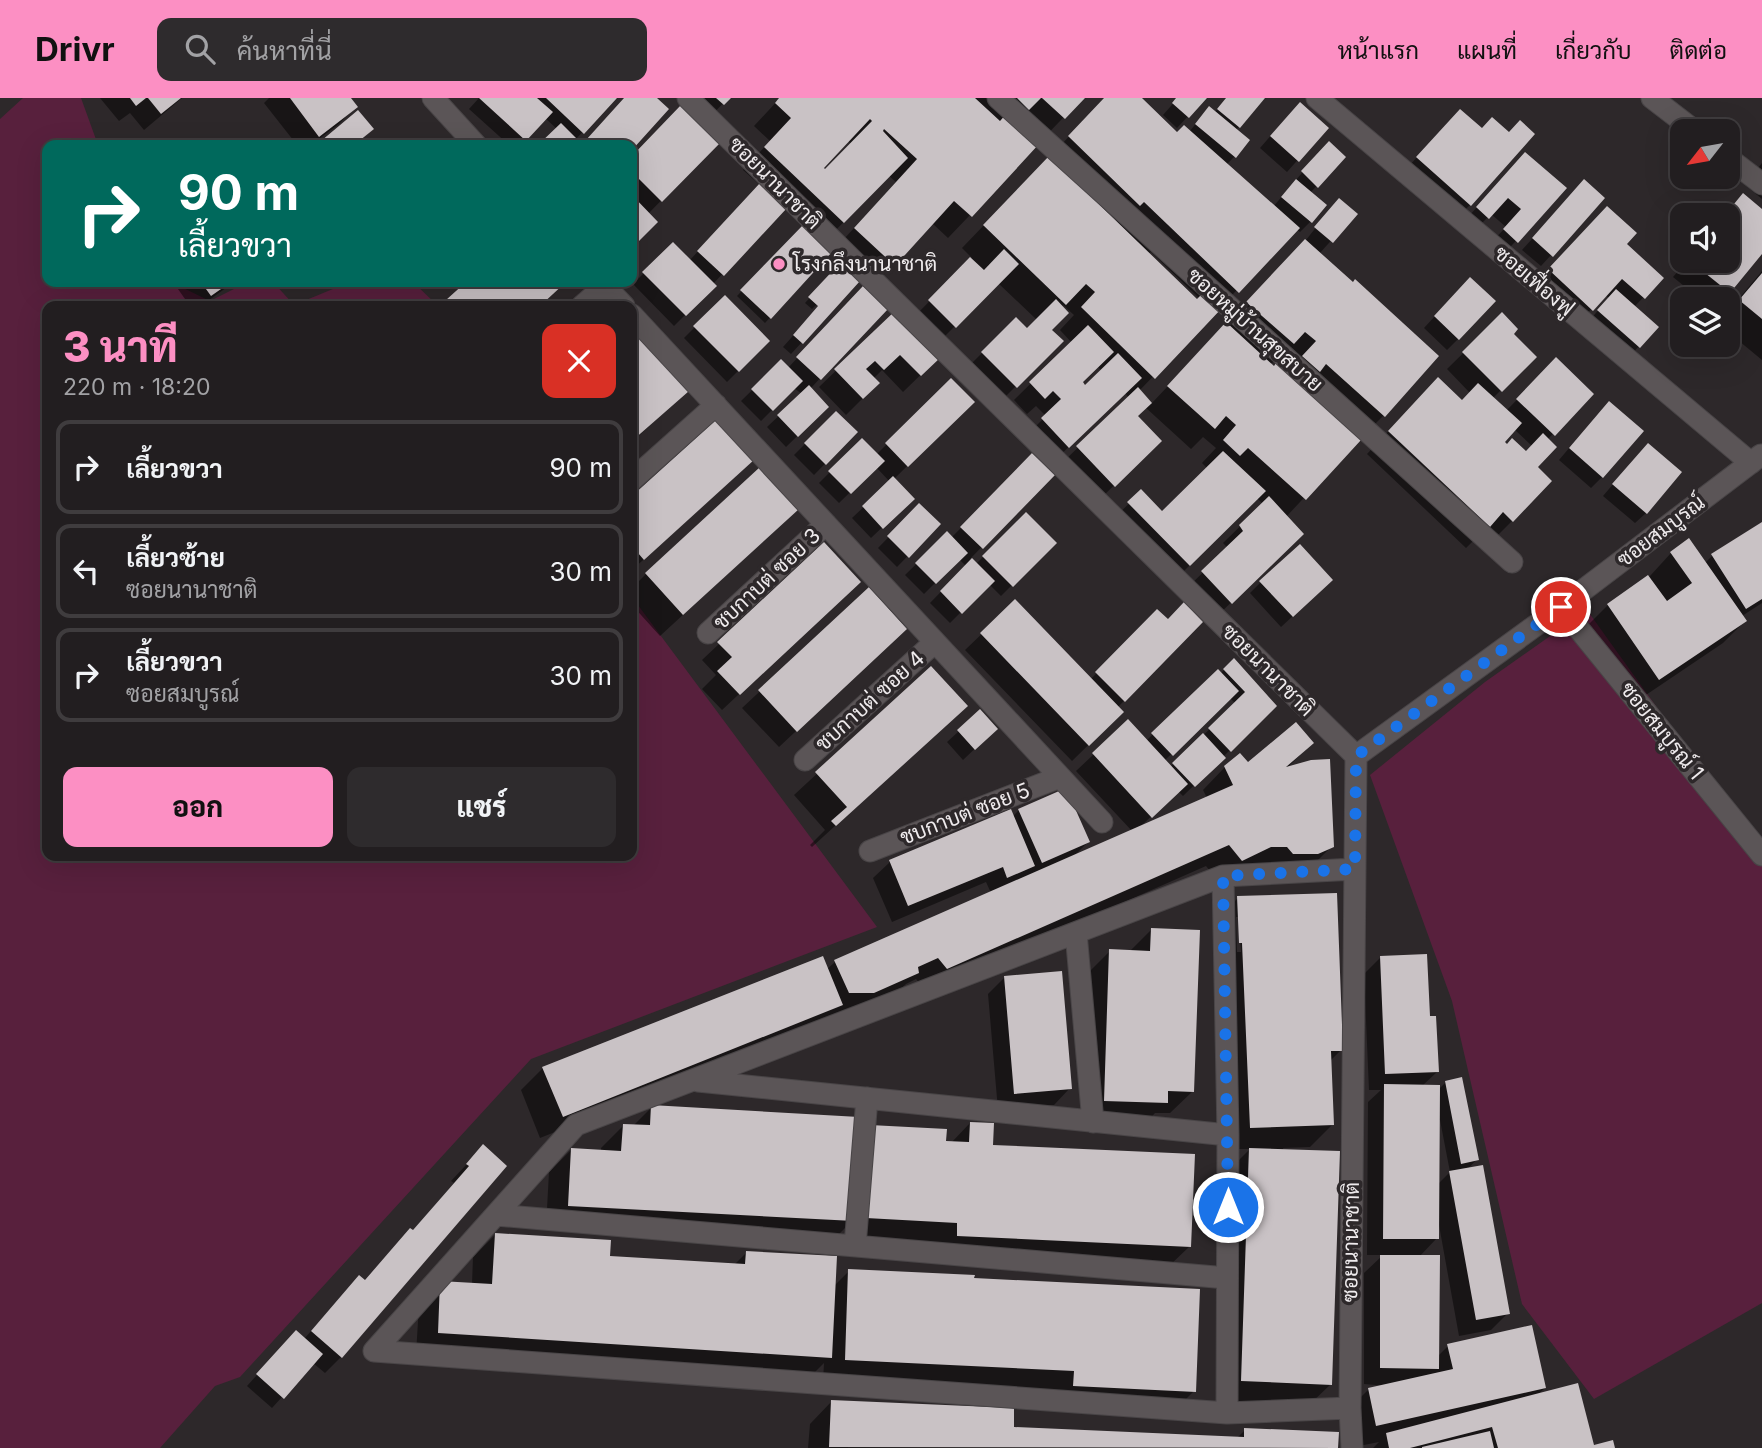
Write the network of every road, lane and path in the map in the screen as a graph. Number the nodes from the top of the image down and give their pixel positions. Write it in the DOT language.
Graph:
graph roads {
  1 [pos="433,98"];
  2 [pos="688,98"];
  3 [pos="998,98"];
  4 [pos="1317,98"];
  5 [pos="1652,98"];
  6 [pos="1679,119"];
  7 [pos="471,140"];
  8 [pos="1740,167"];
  9 [pos="1762,184"];
  10 [pos="600,287"];
  11 [pos="606,287"];
  12 [pos="587,301"];
  13 [pos="619,301"];
  14 [pos="637,320"];
  15 [pos="716,405"];
  16 [pos="1756,459"];
  17 [pos="637,476"];
  18 [pos="826,524"];
  19 [pos="1512,562"];
  20 [pos="1561,607"];
  21 [pos="708,633"];
  22 [pos="935,642"];
  23 [pos="1356,756"];
  24 [pos="805,760"];
  25 [pos="1060,777"];
  26 [pos="1102,822"];
  27 [pos="870,850"];
  28 [pos="1762,855"];
  29 [pos="1355,869"];
  30 [pos="1223,876"];
  31 [pos="1076,933"];
  32 [pos="693,1080"];
  33 [pos="867,1098"];
  34 [pos="1093,1122"];
  35 [pos="1228,1135"];
  36 [pos="496,1215"];
  37 [pos="855,1246"];
  38 [pos="1227,1278"];
  39 [pos="1350,1408"];
  40 [pos="1227,1413"];
  41 [pos="1352,1448"];
  1 -- 7 [label="street"];
  2 -- 23 [label="street, ซอยนานาชาติ"];
  3 -- 19 [label="street, ซอยหมู่บ้านสุขสบาย"];
  4 -- 16 [label="street, ซอยเฟื่องฟู"];
  5 -- 6 [label="street"];
  8 -- 9 [label="street"];
  10 -- 12 [label="street"];
  11 -- 13 [label="street"];
  14 -- 15 [label="street"];
  15 -- 17 [label="street"];
  15 -- 18 [label="street"];
  16 -- 20 [label="street, ซอยสมบูรณ์"];
  18 -- 21 [label="street, ชบกาบต่ ซอย 3"];
  18 -- 22 [label="street"];
  20 -- 23 [label="street, ซอยสมบูรณ์"];
  20 -- 28 [label="street, ซอยสมบูรณ์ 1"];
  22 -- 24 [label="street, ชบกาบต่ ซอย 4"];
  22 -- 25 [label="street"];
  23 -- 29 [label="street, ซอยนานาชาติ"];
  25 -- 26 [label="street"];
  25 -- 27 [label="street, ชบกาบต่ ซอย 5"];
  29 -- 30 [label="street"];
  29 -- 39 [label="street, ซอยนานาชาติ"];
  30 -- 31 [label="street"];
  30 -- 35 [label="street"];
  31 -- 32 [label="street"];
  31 -- 34 [label="street"];
  32 -- 33 [label="street"];
  32 -- 36 [label="street"];
  33 -- 34 [label="street"];
  33 -- 37 [label="street"];
  34 -- 35 [label="street"];
  35 -- 38 [label="street"];
  36 -- 37 [label="street"];
  36 -- 40 [label="street"];
  37 -- 38 [label="street"];
  38 -- 40 [label="street"];
  39 -- 40 [label="street"];
  39 -- 41 [label="street, ซอยนานาชาติ"];
}
